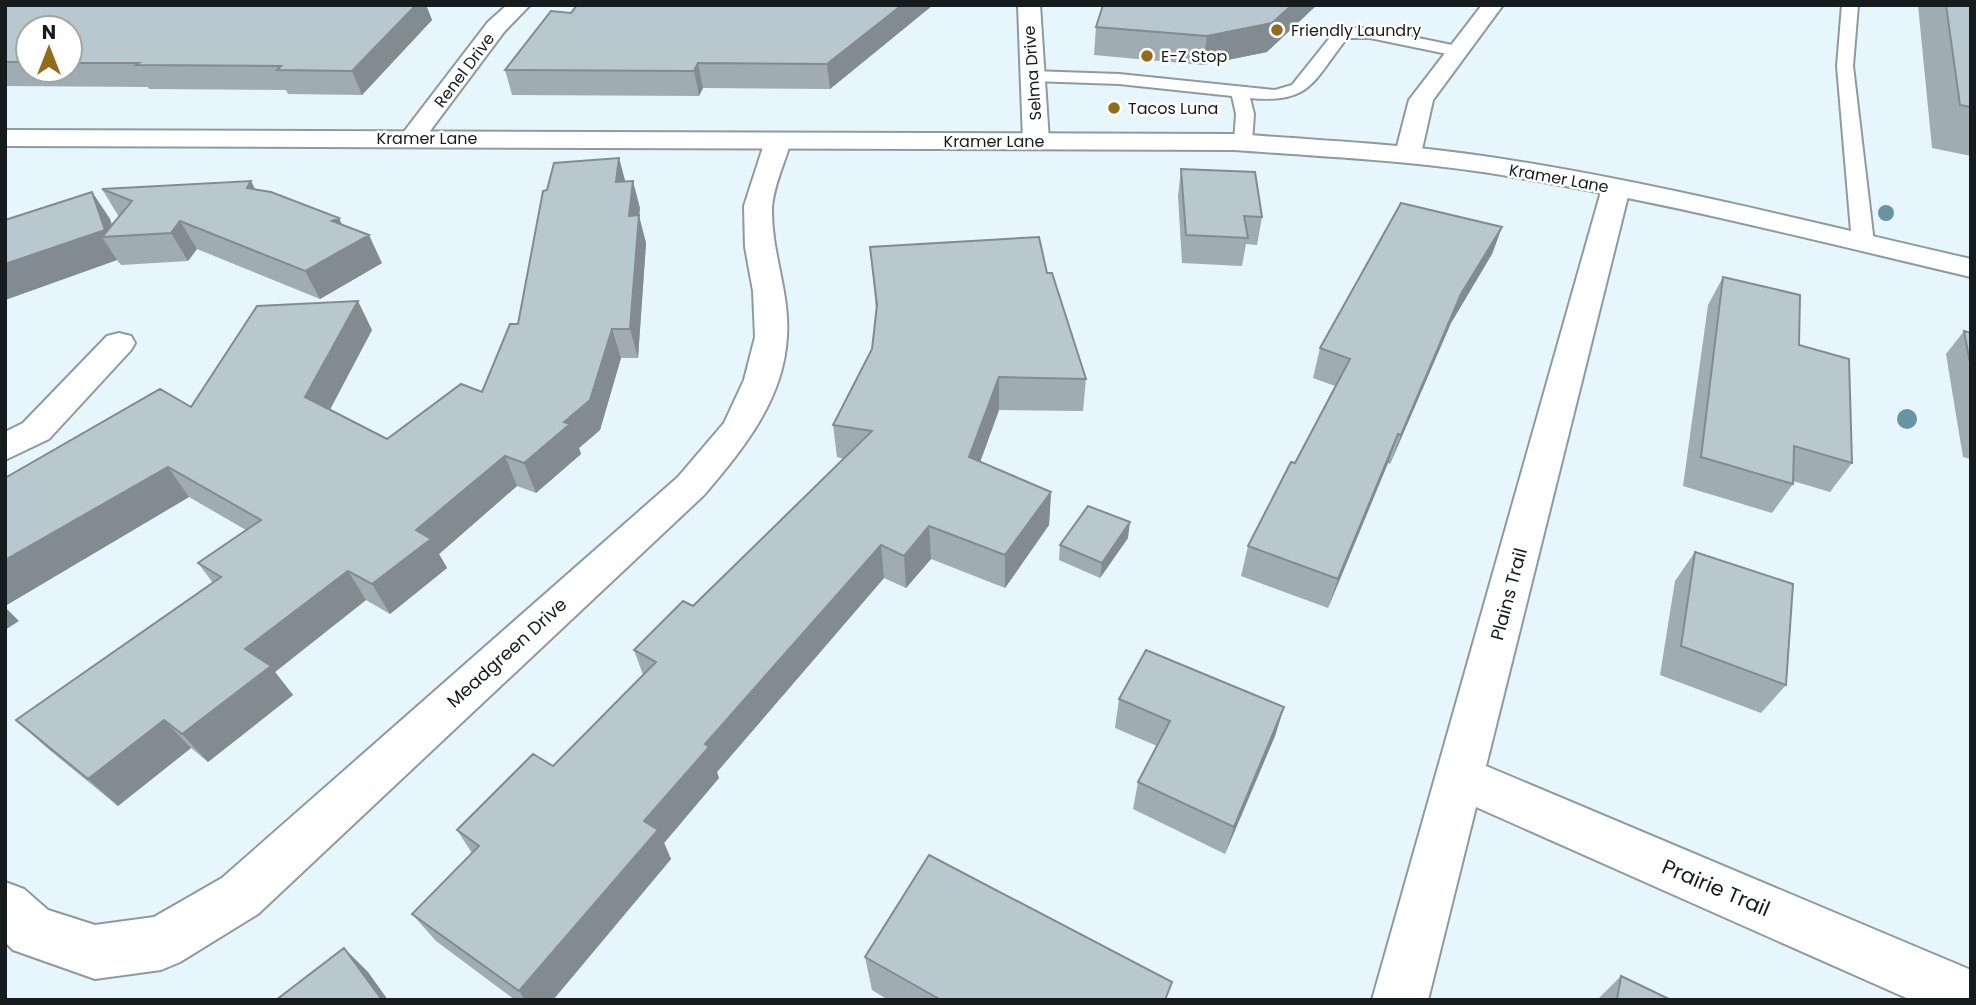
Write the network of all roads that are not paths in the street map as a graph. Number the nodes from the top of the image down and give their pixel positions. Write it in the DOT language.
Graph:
graph roads {
  1 [pos="520,5"];
  2 [pos="1029,5"];
  3 [pos="1493,5"];
  4 [pos="1850,5"];
  5 [pos="1457,51"];
  6 [pos="1032,76"];
  7 [pos="1240,93"];
  8 [pos="5,138"];
  9 [pos="412,138"];
  10 [pos="778,141"];
  11 [pos="1036,141"];
  12 [pos="1243,142"];
  13 [pos="1408,154"];
  14 [pos="1616,188"];
  15 [pos="1863,243"];
  16 [pos="1971,268"];
  17 [pos="119,343"];
  18 [pos="5,448"];
  19 [pos="1461,778"];
  20 [pos="5,907"];
  21 [pos="1971,998"];
  22 [pos="1400,1000"];
  1 -- 9 [label="street, Renel Drive"];
  2 -- 6 [label="street, Selma Drive"];
  3 -- 5 [label="street"];
  4 -- 15 [label="lane"];
  5 -- 7 [label="lane"];
  5 -- 13 [label="street"];
  6 -- 7 [label="lane"];
  6 -- 11 [label="street, Selma Drive"];
  7 -- 12 [label="lane"];
  8 -- 9 [label="street, Kramer Lane"];
  9 -- 10 [label="street, Kramer Lane"];
  10 -- 11 [label="street, Kramer Lane"];
  10 -- 20 [label="street, Meadgreen Drive"];
  11 -- 12 [label="street, Kramer Lane"];
  12 -- 13 [label="street, Kramer Lane"];
  13 -- 14 [label="street, Kramer Lane"];
  14 -- 15 [label="street, Kramer Lane"];
  14 -- 19 [label="street, Plains Trail"];
  15 -- 16 [label="street, Kramer Lane"];
  17 -- 18 [label="street"];
  19 -- 21 [label="street, Prairie Trail"];
  19 -- 22 [label="street, Plains Trail"];
}
